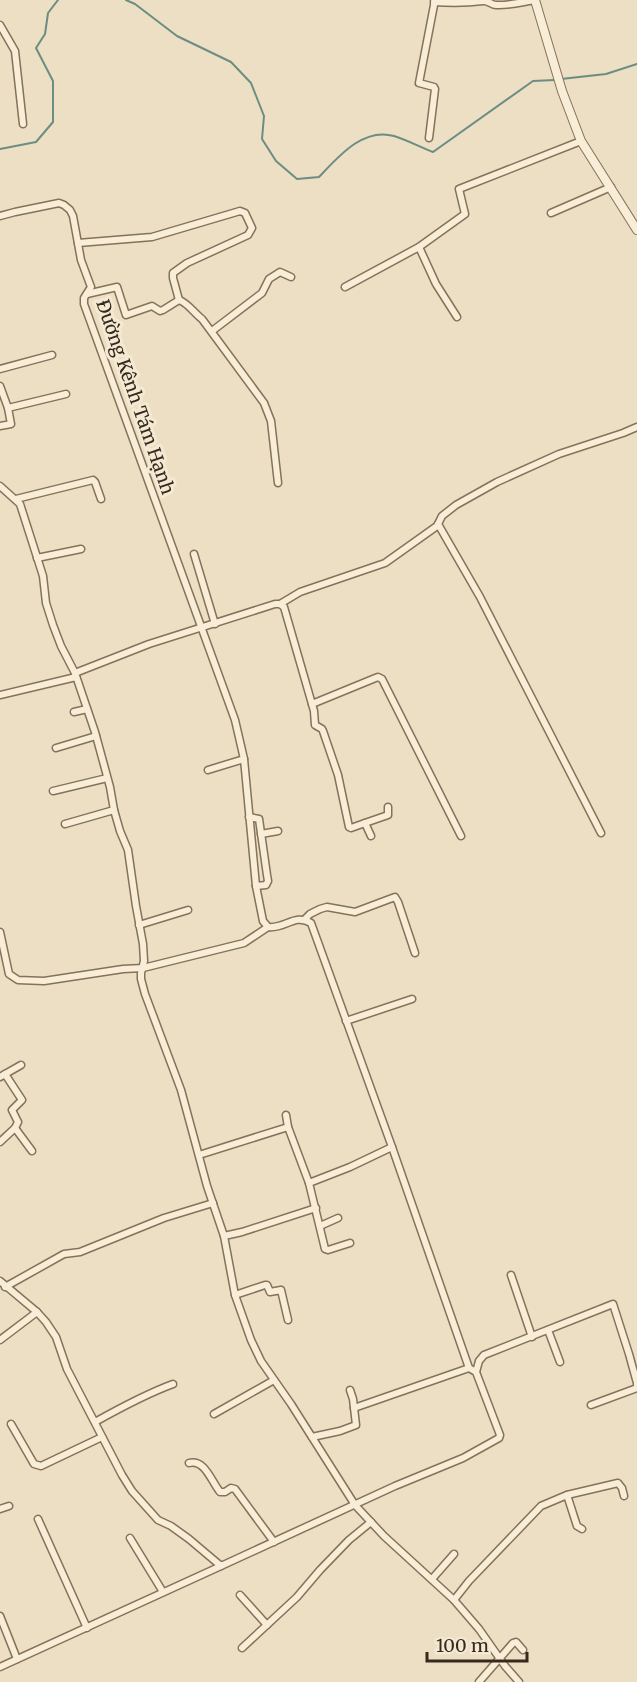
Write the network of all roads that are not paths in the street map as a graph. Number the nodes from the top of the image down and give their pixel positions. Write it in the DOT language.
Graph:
graph roads {
  1 [pos="535,0"];
  2 [pos="434,1"];
  3 [pos="0,26"];
  4 [pos="23,124"];
  5 [pos="429,138"];
  6 [pos="581,141"];
  7 [pos="611,187"];
  8 [pos="551,213"];
  9 [pos="0,216"];
  10 [pos="637,230"];
  11 [pos="78,243"];
  12 [pos="419,247"];
  13 [pos="291,277"];
  14 [pos="345,287"];
  15 [pos="87,294"];
  16 [pos="179,300"];
  17 [pos="457,317"];
  18 [pos="212,332"];
  19 [pos="52,355"];
  20 [pos="0,369"];
  21 [pos="0,386"];
  22 [pos="66,394"];
  23 [pos="8,408"];
  24 [pos="0,426"];
  25 [pos="637,427"];
  26 [pos="278,483"];
  27 [pos="0,486"];
  28 [pos="16,499"];
  29 [pos="101,500"];
  30 [pos="438,524"];
  31 [pos="81,549"];
  32 [pos="194,554"];
  33 [pos="37,558"];
  34 [pos="280,604"];
  35 [pos="215,624"];
  36 [pos="201,628"];
  37 [pos="76,675"];
  38 [pos="0,695"];
  39 [pos="312,704"];
  40 [pos="87,709"];
  41 [pos="74,712"];
  42 [pos="96,736"];
  43 [pos="56,748"];
  44 [pos="244,759"];
  45 [pos="208,771"];
  46 [pos="107,778"];
  47 [pos="53,791"];
  48 [pos="388,807"];
  49 [pos="114,810"];
  50 [pos="249,817"];
  51 [pos="365,823"];
  52 [pos="64,824"];
  53 [pos="278,831"];
  54 [pos="601,833"];
  55 [pos="261,834"];
  56 [pos="371,836"];
  57 [pos="462,836"];
  58 [pos="256,886"];
  59 [pos="188,910"];
  60 [pos="305,919"];
  61 [pos="139,925"];
  62 [pos="268,927"];
  63 [pos="0,932"];
  64 [pos="415,953"];
  65 [pos="143,968"];
  66 [pos="412,999"];
  67 [pos="346,1021"];
  68 [pos="21,1065"];
  69 [pos="3,1076"];
  70 [pos="285,1115"];
  71 [pos="288,1126"];
  72 [pos="15,1128"];
  73 [pos="0,1142"];
  74 [pos="392,1147"];
  75 [pos="32,1151"];
  76 [pos="199,1155"];
  77 [pos="309,1183"];
  78 [pos="213,1203"];
  79 [pos="316,1208"];
  80 [pos="338,1218"];
  81 [pos="320,1226"];
  82 [pos="224,1236"];
  83 [pos="350,1243"];
  84 [pos="511,1275"];
  85 [pos="0,1281"];
  86 [pos="5,1287"];
  87 [pos="235,1295"];
  88 [pos="37,1312"];
  89 [pos="288,1320"];
  90 [pos="548,1330"];
  91 [pos="532,1337"];
  92 [pos="0,1340"];
  93 [pos="560,1362"];
  94 [pos="469,1368"];
  95 [pos="476,1372"];
  96 [pos="274,1380"];
  97 [pos="174,1384"];
  98 [pos="350,1390"];
  99 [pos="591,1406"];
  100 [pos="354,1408"];
  101 [pos="214,1414"];
  102 [pos="94,1422"];
  103 [pos="11,1424"];
  104 [pos="102,1437"];
  105 [pos="312,1437"];
  106 [pos="189,1463"];
  107 [pos="567,1495"];
  108 [pos="624,1496"];
  109 [pos="355,1505"];
  110 [pos="9,1506"];
  111 [pos="0,1509"];
  112 [pos="38,1519"];
  113 [pos="371,1522"];
  114 [pos="582,1529"];
  115 [pos="130,1538"];
  116 [pos="274,1542"];
  117 [pos="454,1554"];
  118 [pos="220,1566"];
  119 [pos="432,1579"];
  120 [pos="163,1593"];
  121 [pos="240,1595"];
  122 [pos="454,1600"];
  123 [pos="0,1616"];
  124 [pos="267,1625"];
  125 [pos="87,1628"];
  126 [pos="242,1648"];
  127 [pos="523,1650"];
  128 [pos="500,1658"];
  129 [pos="17,1659"];
  130 [pos="0,1667"];
  131 [pos="479,1682"];
  132 [pos="519,1682"];
  1 -- 2 [label="street"];
  1 -- 6 [label="street"];
  2 -- 5 [label="street"];
  3 -- 4 [label="street"];
  6 -- 7 [label="street"];
  6 -- 12 [label="street"];
  7 -- 8 [label="street"];
  7 -- 10 [label="street"];
  9 -- 11 [label="street, Đường Kênh Tám Hạnh"];
  11 -- 15 [label="street, Đường Kênh Tám Hạnh"];
  11 -- 16 [label="street"];
  12 -- 14 [label="street"];
  12 -- 17 [label="street"];
  13 -- 18 [label="street"];
  15 -- 16 [label="street"];
  15 -- 36 [label="street, Đường Kênh Tám Hạnh"];
  16 -- 18 [label="street"];
  18 -- 26 [label="street"];
  19 -- 20 [label="street"];
  21 -- 23 [label="street"];
  22 -- 23 [label="street"];
  23 -- 24 [label="street"];
  25 -- 30 [label="street"];
  27 -- 28 [label="street"];
  28 -- 29 [label="street"];
  28 -- 33 [label="street"];
  30 -- 34 [label="street"];
  30 -- 54 [label="street"];
  31 -- 33 [label="street"];
  32 -- 35 [label="street"];
  33 -- 37 [label="street"];
  34 -- 35 [label="street"];
  34 -- 39 [label="street"];
  35 -- 36 [label="street"];
  36 -- 37 [label="street"];
  36 -- 44 [label="street, Đường Kênh Tám Hạnh"];
  37 -- 38 [label="street"];
  37 -- 40 [label="street"];
  39 -- 51 [label="street"];
  39 -- 57 [label="street"];
  40 -- 41 [label="street"];
  40 -- 42 [label="street"];
  42 -- 43 [label="street"];
  42 -- 46 [label="street"];
  44 -- 45 [label="street"];
  44 -- 50 [label="street, Đường Kênh Tám Hạnh"];
  46 -- 47 [label="street"];
  46 -- 49 [label="street"];
  48 -- 51 [label="street"];
  49 -- 52 [label="street"];
  49 -- 61 [label="street"];
  50 -- 55 [label="street"];
  50 -- 58 [label="street, Đường Kênh Tám Hạnh"];
  51 -- 56 [label="street"];
  53 -- 55 [label="street"];
  55 -- 58 [label="street"];
  58 -- 62 [label="street, Đường Kênh Tám Hạnh"];
  59 -- 61 [label="street"];
  60 -- 62 [label="street"];
  60 -- 64 [label="street"];
  60 -- 67 [label="street"];
  61 -- 65 [label="street"];
  62 -- 65 [label="street"];
  63 -- 65 [label="street"];
  65 -- 76 [label="street"];
  66 -- 67 [label="street"];
  67 -- 74 [label="street"];
  68 -- 69 [label="street"];
  69 -- 72 [label="street"];
  70 -- 71 [label="street"];
  71 -- 76 [label="street"];
  71 -- 77 [label="street"];
  72 -- 73 [label="street"];
  72 -- 75 [label="street"];
  74 -- 77 [label="street"];
  74 -- 94 [label="street"];
  76 -- 78 [label="street"];
  77 -- 79 [label="street"];
  78 -- 82 [label="street"];
  78 -- 86 [label="street"];
  79 -- 81 [label="street"];
  79 -- 82 [label="street"];
  80 -- 81 [label="street"];
  81 -- 83 [label="street"];
  82 -- 87 [label="street"];
  84 -- 91 [label="street"];
  85 -- 86 [label="street"];
  86 -- 88 [label="street"];
  87 -- 89 [label="street"];
  87 -- 96 [label="street"];
  88 -- 92 [label="street"];
  88 -- 102 [label="street"];
  90 -- 91 [label="street"];
  90 -- 93 [label="street"];
  90 -- 99 [label="street"];
  91 -- 95 [label="street"];
  94 -- 95 [label="street"];
  94 -- 100 [label="street"];
  95 -- 109 [label="street"];
  96 -- 101 [label="street"];
  96 -- 105 [label="street"];
  97 -- 102 [label="street"];
  98 -- 100 [label="street"];
  100 -- 105 [label="street"];
  102 -- 104 [label="street"];
  103 -- 104 [label="street"];
  104 -- 118 [label="street"];
  105 -- 109 [label="street"];
  106 -- 116 [label="street"];
  107 -- 108 [label="street"];
  107 -- 114 [label="street"];
  107 -- 122 [label="street"];
  109 -- 113 [label="street"];
  109 -- 116 [label="street"];
  110 -- 111 [label="street"];
  112 -- 125 [label="street"];
  113 -- 119 [label="street"];
  113 -- 124 [label="street"];
  115 -- 120 [label="street"];
  116 -- 118 [label="street"];
  117 -- 119 [label="street"];
  118 -- 120 [label="street"];
  119 -- 122 [label="street"];
  120 -- 125 [label="street"];
  121 -- 124 [label="street"];
  122 -- 128 [label="street"];
  123 -- 129 [label="street"];
  124 -- 126 [label="street"];
  125 -- 129 [label="street"];
  127 -- 128 [label="street"];
  128 -- 131 [label="street"];
  128 -- 132 [label="street"];
  129 -- 130 [label="street"];
}
